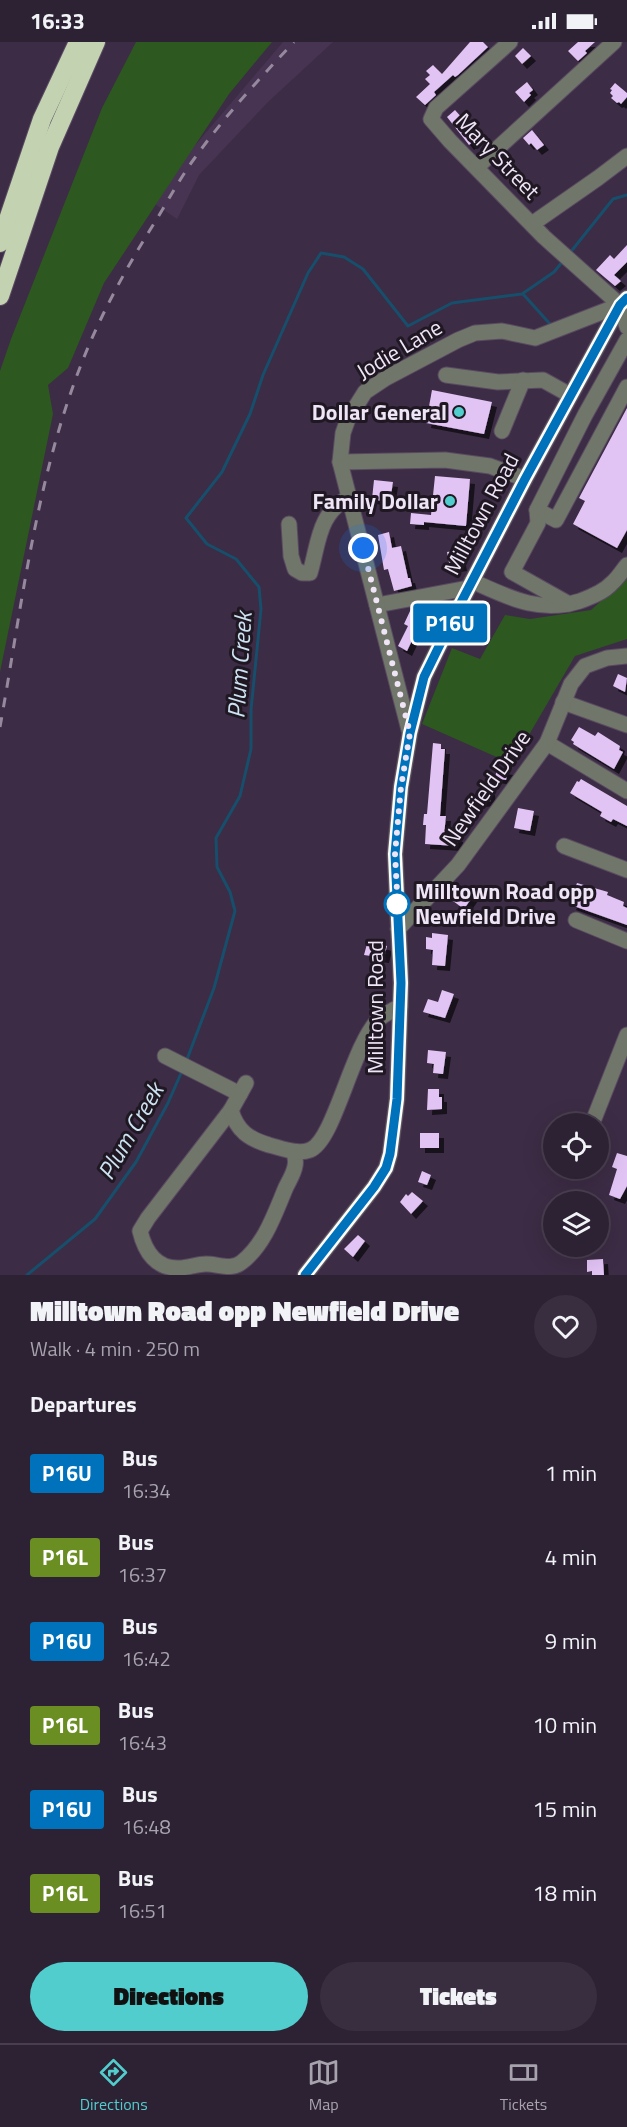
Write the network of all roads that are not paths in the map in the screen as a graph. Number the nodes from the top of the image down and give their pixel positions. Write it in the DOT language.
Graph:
graph roads {
  1 [pos="78,42"];
  2 [pos="96,42"];
  3 [pos="510,42"];
  4 [pos="614,42"];
  5 [pos="627,156"];
  6 [pos="477,167"];
  7 [pos="532,224"];
  8 [pos="0,243"];
  9 [pos="0,296"];
  10 [pos="624,302"];
  11 [pos="627,327"];
  12 [pos="627,340"];
  13 [pos="446,375"];
  14 [pos="523,380"];
  15 [pos="627,387"];
  16 [pos="568,400"];
  17 [pos="585,415"];
  18 [pos="502,431"];
  19 [pos="340,462"];
  20 [pos="525,479"];
  21 [pos="350,497"];
  22 [pos="537,510"];
  23 [pos="289,524"];
  24 [pos="627,565"];
  25 [pos="470,585"];
  26 [pos="569,604"];
  27 [pos="377,605"];
  28 [pos="627,656"];
  29 [pos="563,702"];
  30 [pos="627,726"];
  31 [pos="410,733"];
  32 [pos="547,743"];
  33 [pos="627,791"];
  34 [pos="564,846"];
  35 [pos="627,870"];
  36 [pos="576,920"];
  37 [pos="398,929"];
  38 [pos="627,941"];
  39 [pos="400,1006"];
  40 [pos="627,1035"];
  41 [pos="171,1059"];
  42 [pos="231,1110"];
  43 [pos="596,1113"];
  44 [pos="294,1152"];
  45 [pos="305,1275"];
  1 -- 8 [label="highway"];
  2 -- 9 [label="highway"];
  3 -- 6 [label="street, Mary Street"];
  4 -- 6 [label="street"];
  5 -- 7 [label="street"];
  6 -- 7 [label="street, Mary Street"];
  7 -- 10 [label="street, Mary Street"];
  10 -- 11 [label="street"];
  10 -- 16 [label="street, Milltown Road"];
  10 -- 19 [label="street, Jodie Lane"];
  12 -- 17 [label="street"];
  13 -- 14 [label="street"];
  14 -- 16 [label="street"];
  14 -- 18 [label="street"];
  15 -- 22 [label="street"];
  16 -- 17 [label="street"];
  16 -- 20 [label="street, Milltown Road"];
  17 -- 22 [label="street"];
  19 -- 20 [label="street"];
  19 -- 21 [label="street, Jodie Lane"];
  20 -- 25 [label="street, Milltown Road"];
  21 -- 23 [label="street"];
  21 -- 27 [label="street, Jodie Lane"];
  22 -- 26 [label="street"];
  24 -- 26 [label="street"];
  25 -- 26 [label="street"];
  25 -- 27 [label="street"];
  25 -- 31 [label="street, Milltown Road"];
  27 -- 31 [label="street, Jodie Lane"];
  28 -- 29 [label="street, Newfield Drive"];
  29 -- 30 [label="street"];
  29 -- 32 [label="street, Newfield Drive"];
  31 -- 37 [label="street, Milltown Road"];
  32 -- 33 [label="street"];
  32 -- 37 [label="street, Newfield Drive"];
  34 -- 35 [label="street"];
  36 -- 38 [label="street"];
  37 -- 39 [label="street, Milltown Road"];
  39 -- 44 [label="street"];
  39 -- 45 [label="street, Milltown Road"];
  40 -- 43 [label="street"];
  41 -- 42 [label="street"];
  42 -- 44 [label="street"];
  42 -- 44 [label="street"];
}
